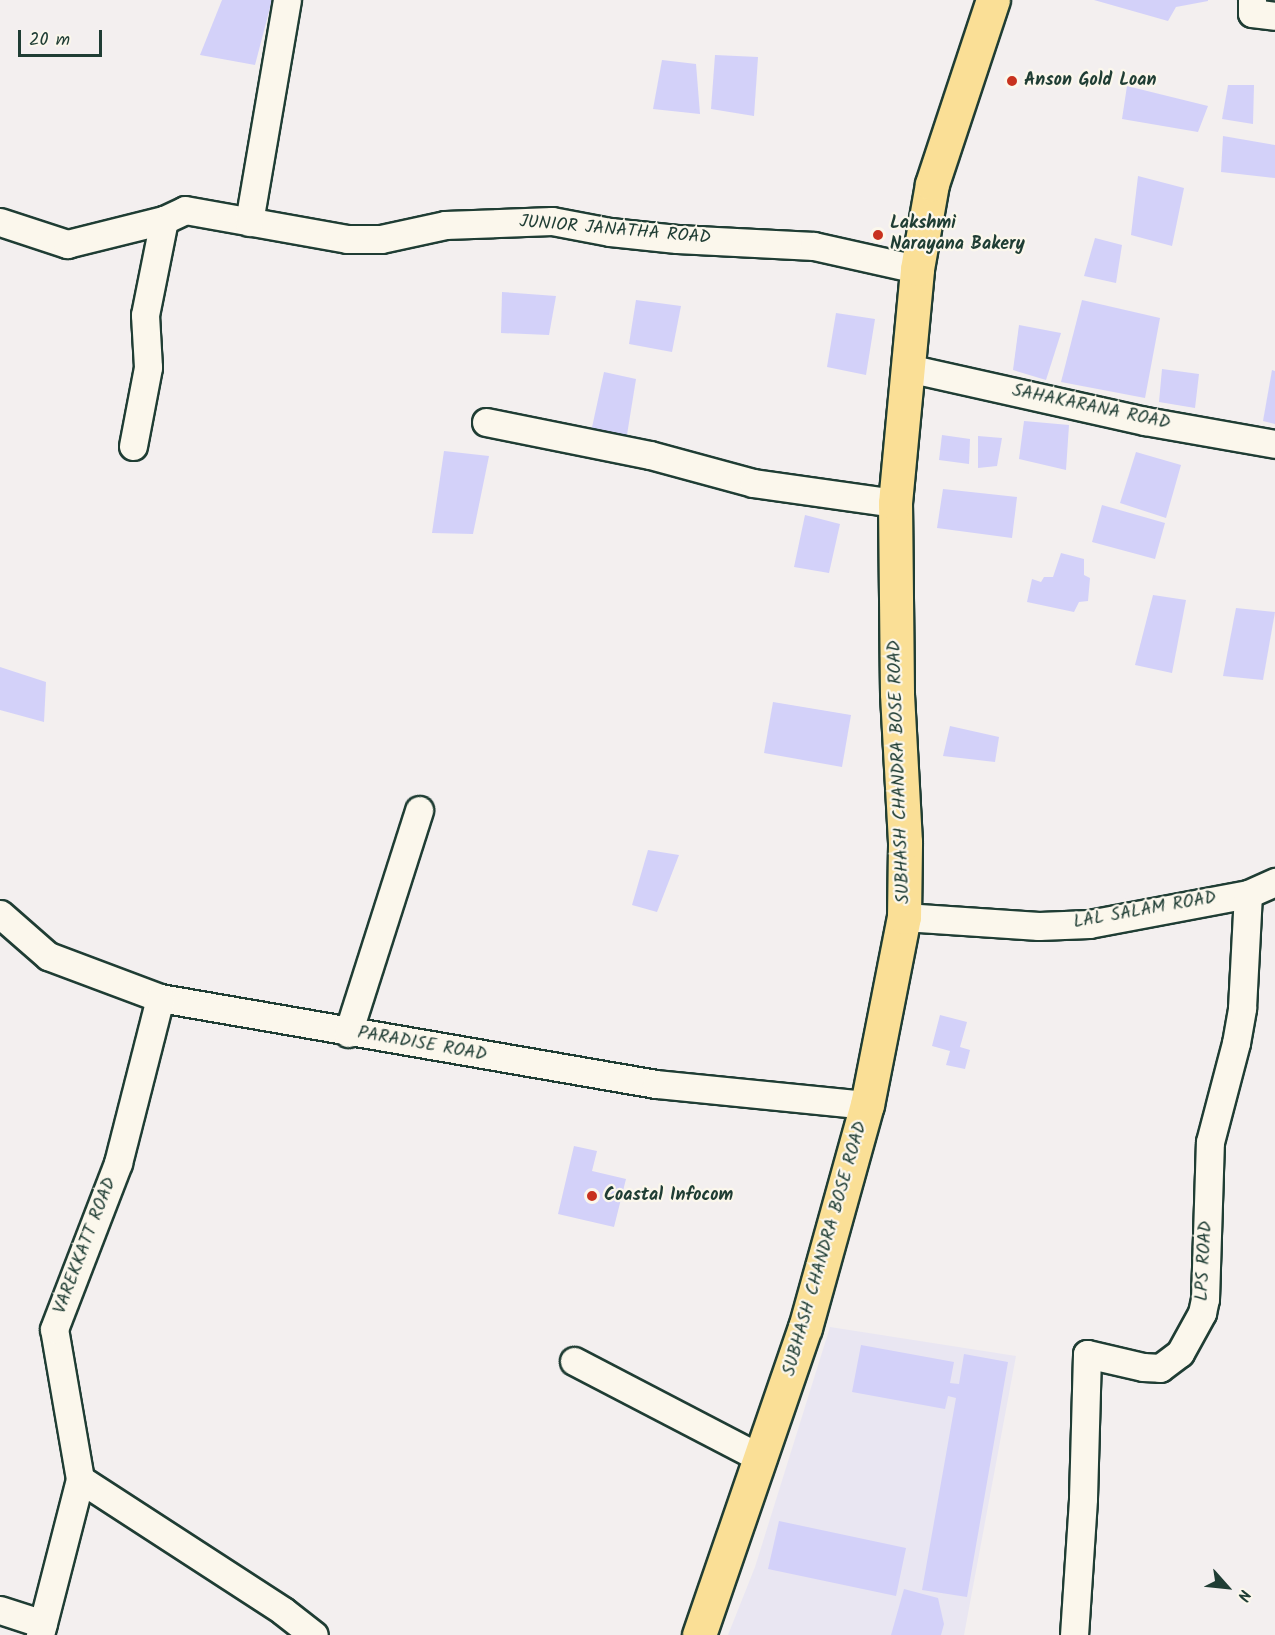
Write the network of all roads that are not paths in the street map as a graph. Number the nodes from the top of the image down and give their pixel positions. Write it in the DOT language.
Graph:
graph roads {
  1 [pos="287,0"];
  2 [pos="993,0"];
  3 [pos="1252,0"];
  4 [pos="1275,16"];
  5 [pos="164,220"];
  6 [pos="0,222"];
  7 [pos="249,222"];
  8 [pos="917,269"];
  9 [pos="908,368"];
  10 [pos="486,422"];
  11 [pos="1275,444"];
  12 [pos="133,446"];
  13 [pos="895,503"];
  14 [pos="419,810"];
  15 [pos="1275,882"];
  16 [pos="1248,894"];
  17 [pos="0,914"];
  18 [pos="904,917"];
  19 [pos="160,998"];
  20 [pos="348,1033"];
  21 [pos="867,1105"];
  22 [pos="574,1361"];
  23 [pos="762,1459"];
  24 [pos="80,1479"];
  25 [pos="0,1610"];
  26 [pos="41,1630"];
  27 [pos="314,1635"];
  28 [pos="699,1635"];
  29 [pos="1074,1635"];
  1 -- 7 [label="street"];
  2 -- 8 [label="main road, SUBHASH CHANDRA BOSE ROAD"];
  3 -- 4 [label="street"];
  5 -- 6 [label="street, JUNIOR JANATHA ROAD"];
  5 -- 7 [label="street, JUNIOR JANATHA ROAD"];
  5 -- 12 [label="street"];
  7 -- 8 [label="street, JUNIOR JANATHA ROAD"];
  8 -- 9 [label="main road, SUBHASH CHANDRA BOSE ROAD"];
  9 -- 11 [label="street, SAHAKARANA ROAD"];
  9 -- 13 [label="main road, SUBHASH CHANDRA BOSE ROAD"];
  10 -- 13 [label="street"];
  13 -- 18 [label="main road, SUBHASH CHANDRA BOSE ROAD"];
  14 -- 20 [label="street"];
  15 -- 16 [label="street, LAL SALAM ROAD"];
  16 -- 18 [label="street, LAL SALAM ROAD"];
  16 -- 29 [label="street, LPS ROAD"];
  17 -- 19 [label="street, PARADISE ROAD"];
  18 -- 21 [label="main road, SUBHASH CHANDRA BOSE ROAD"];
  19 -- 20 [label="street, PARADISE ROAD"];
  19 -- 24 [label="street, VAREKKATT ROAD"];
  20 -- 21 [label="street, PARADISE ROAD"];
  21 -- 23 [label="main road, SUBHASH CHANDRA BOSE ROAD"];
  22 -- 23 [label="street"];
  23 -- 28 [label="main road, SUBHASH CHANDRA BOSE ROAD"];
  24 -- 26 [label="street, VAREKKATT ROAD"];
  24 -- 27 [label="street"];
  25 -- 26 [label="street"];
}
